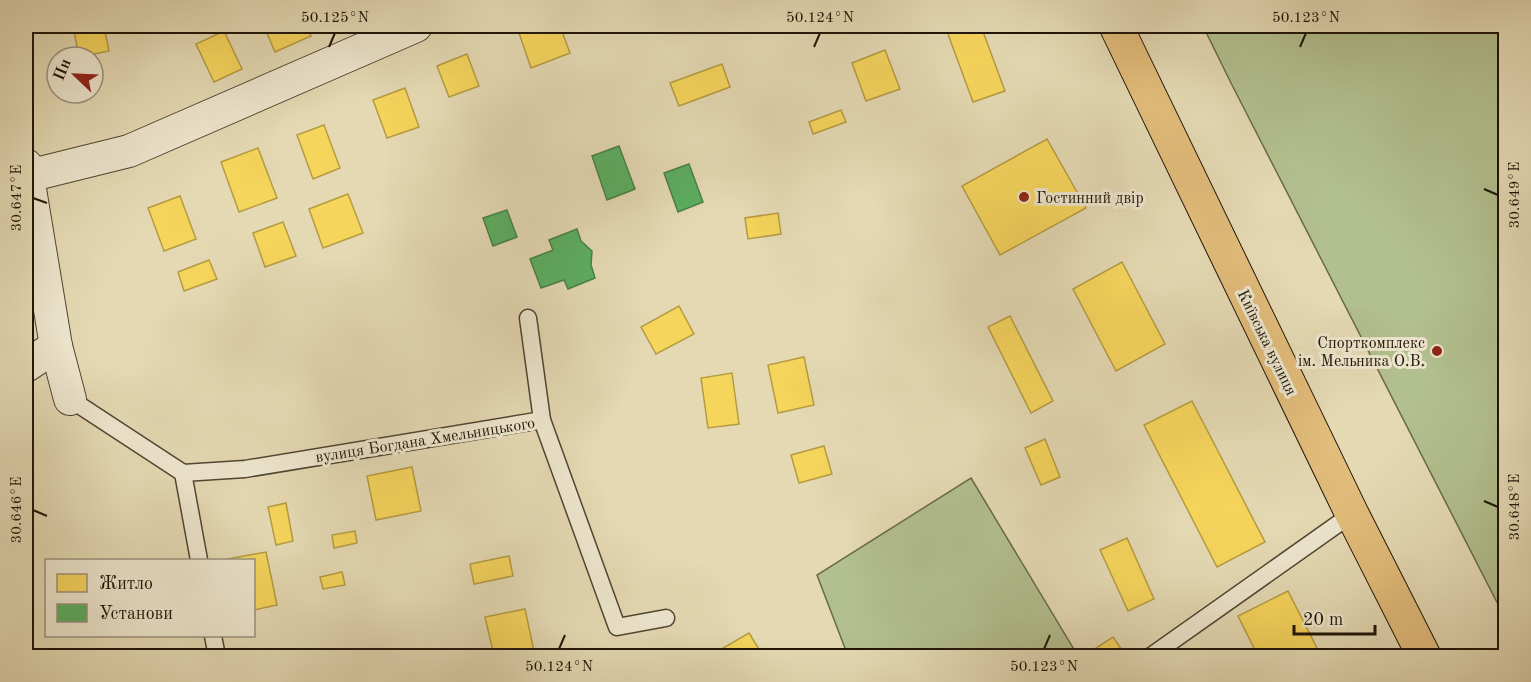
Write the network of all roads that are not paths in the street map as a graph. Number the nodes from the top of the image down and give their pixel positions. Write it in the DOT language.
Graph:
graph roads {
  1 [pos="416,26"];
  2 [pos="1116,26"];
  3 [pos="27,170"];
  4 [pos="528,318"];
  5 [pos="56,346"];
  6 [pos="26,366"];
  7 [pos="70,399"];
  8 [pos="542,420"];
  9 [pos="183,473"];
  10 [pos="1352,514"];
  11 [pos="199,559"];
  12 [pos="666,618"];
  13 [pos="213,637"];
  14 [pos="217,657"];
  15 [pos="1151,657"];
  16 [pos="1424,657"];
  1 -- 3 [label="street"];
  2 -- 10 [label="main road, Київська вулиця"];
  3 -- 5 [label="street"];
  4 -- 8 [label="lane"];
  5 -- 6 [label="street"];
  5 -- 7 [label="street"];
  7 -- 9 [label="lane"];
  8 -- 9 [label="lane, вулиця Богдана Хмельницького"];
  8 -- 12 [label="lane, вулиця Богдана Хмельницького"];
  9 -- 11 [label="lane"];
  10 -- 15 [label="lane"];
  10 -- 16 [label="main road, Київська вулиця"];
  13 -- 14 [label="lane"];
}
